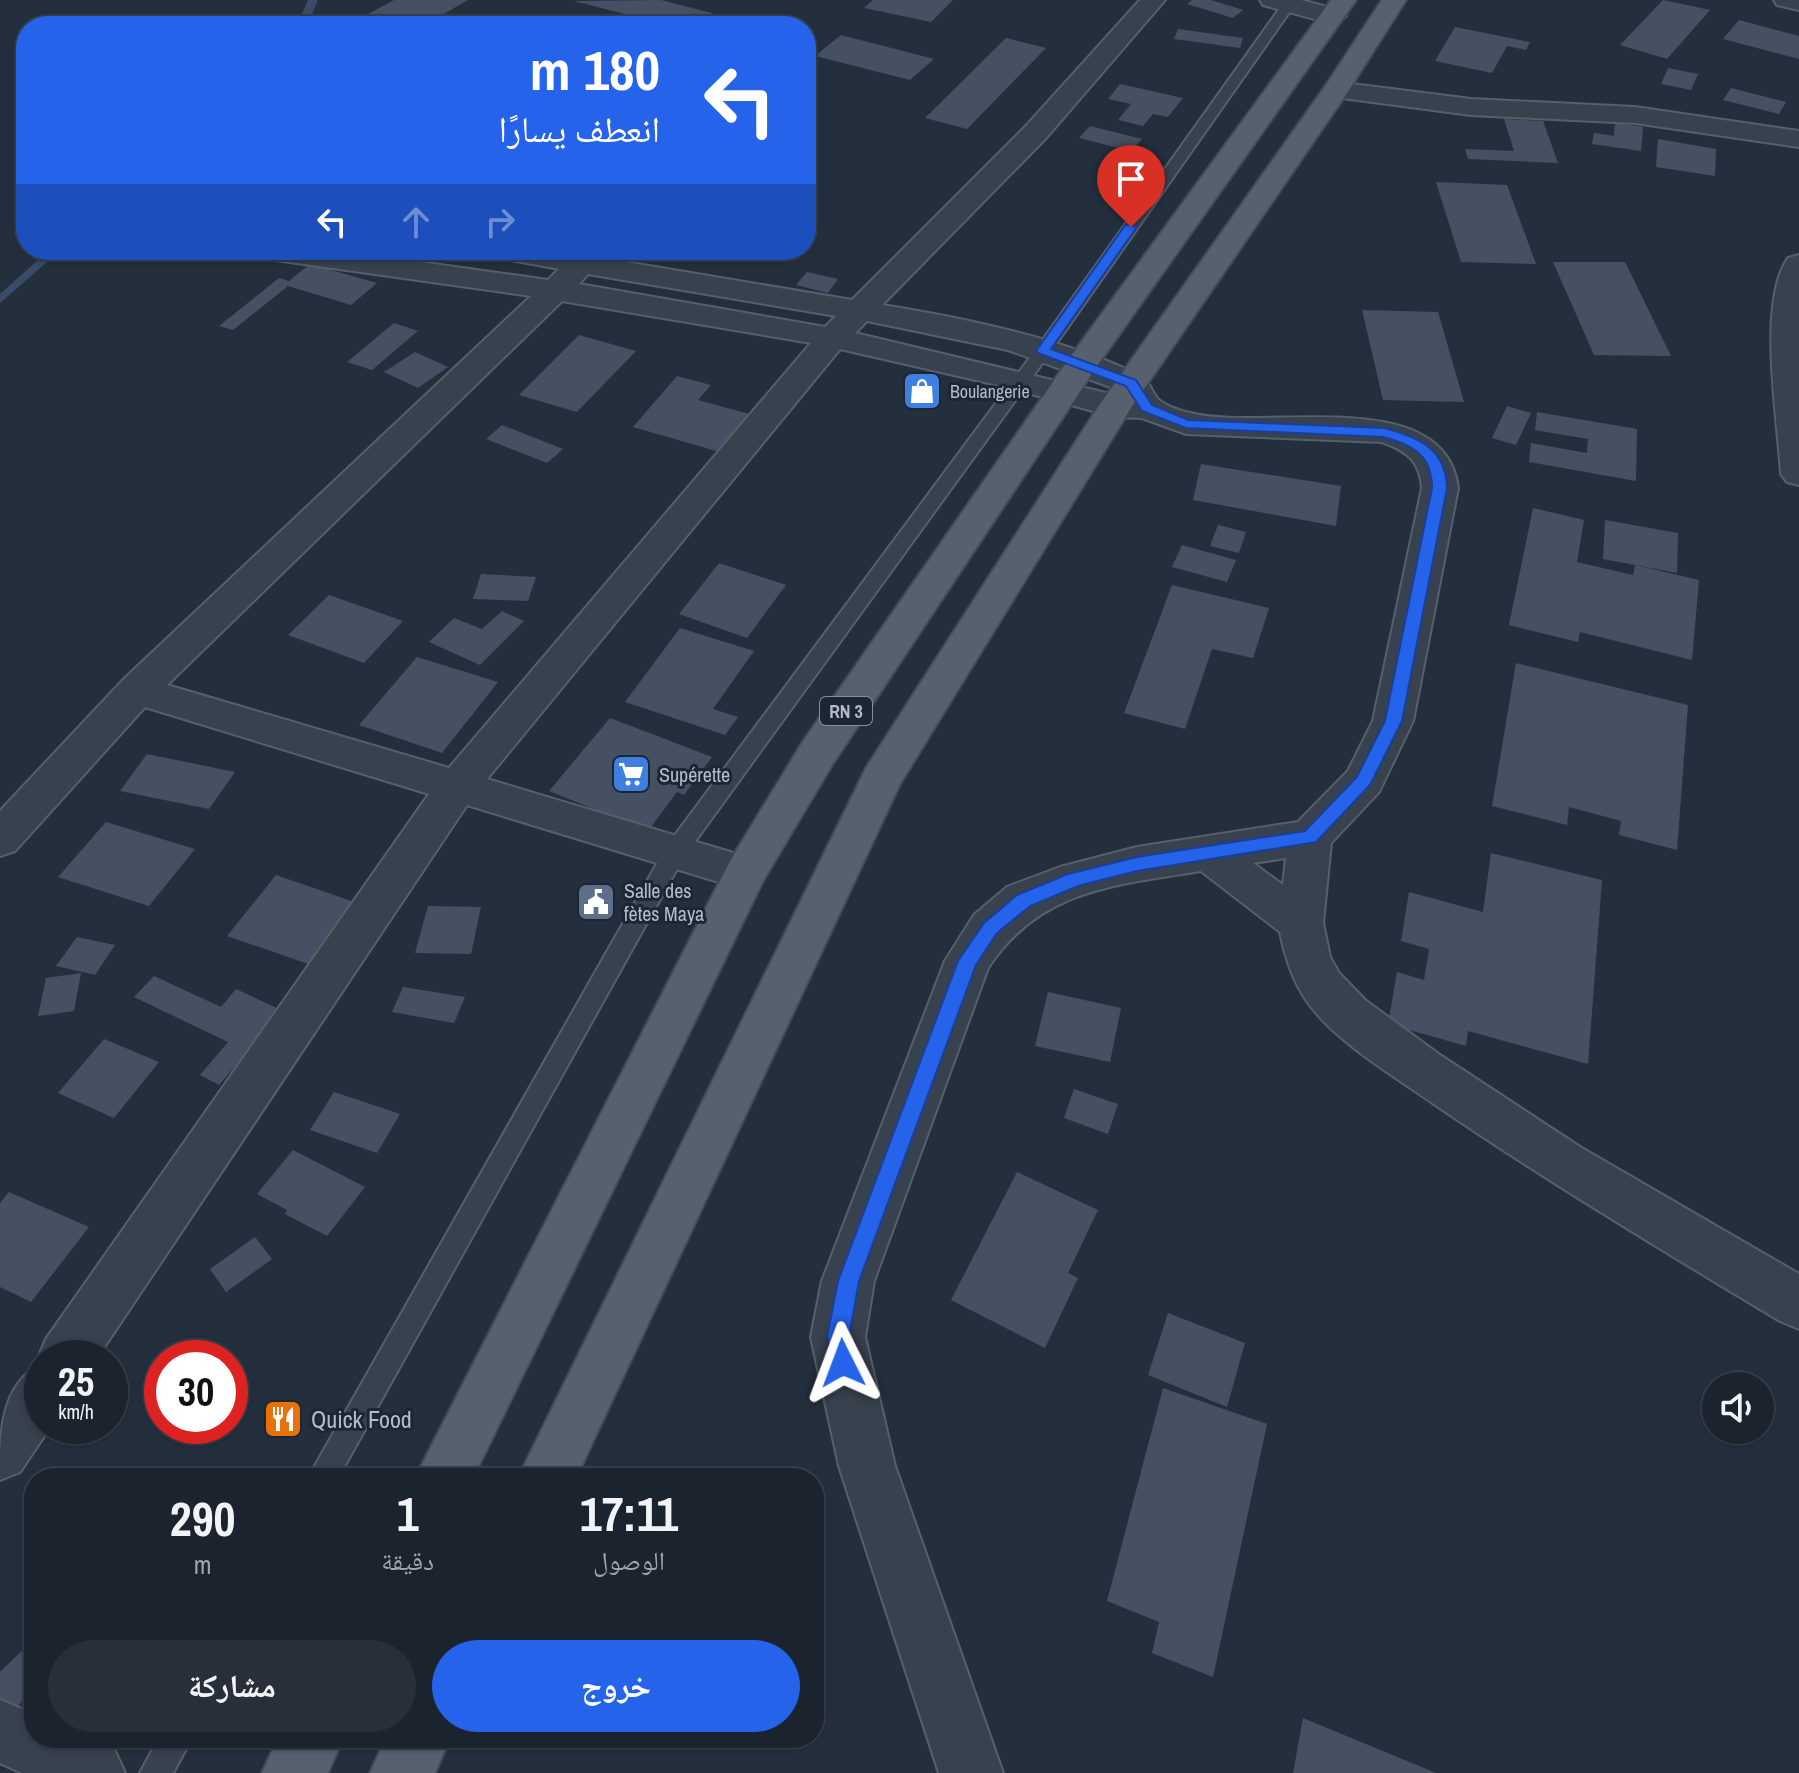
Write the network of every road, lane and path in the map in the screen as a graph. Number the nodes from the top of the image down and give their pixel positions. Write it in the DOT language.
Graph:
graph roads {
  1 [pos="1153,0"];
  2 [pos="1394,0"];
  3 [pos="1786,0"];
  4 [pos="1280,2"];
  5 [pos="1799,3"];
  6 [pos="1338,8"];
  7 [pos="1336,90"];
  8 [pos="1799,139"];
  9 [pos="345,260"];
  10 [pos="569,260"];
  11 [pos="583,262"];
  12 [pos="1798,267"];
  13 [pos="559,290"];
  14 [pos="858,310"];
  15 [pos="831,339"];
  16 [pos="1043,351"];
  17 [pos="1074,378"];
  18 [pos="1019,380"];
  19 [pos="1131,399"];
  20 [pos="1797,427"];
  21 [pos="1799,474"];
  22 [pos="137,690"];
  23 [pos="457,787"];
  24 [pos="1310,837"];
  25 [pos="0,839"];
  26 [pos="675,852"];
  27 [pos="1210,854"];
  28 [pos="745,873"];
  29 [pos="1301,923"];
  30 [pos="1799,1303"];
  31 [pos="77,1340"];
  32 [pos="24,1417"];
  33 [pos="0,1452"];
  34 [pos="328,1468"];
  35 [pos="448,1468"];
  36 [pos="551,1468"];
  37 [pos="0,1731"];
  38 [pos="24,1742"];
  39 [pos="38,1748"];
  40 [pos="170,1748"];
  41 [pos="307,1748"];
  42 [pos="414,1748"];
  43 [pos="93,1773"];
  44 [pos="156,1773"];
  45 [pos="294,1773"];
  46 [pos="402,1773"];
  47 [pos="971,1773"];
  1 -- 14 [label="street"];
  2 -- 7 [label="main road"];
  3 -- 5 [label="street"];
  4 -- 6 [label="street"];
  4 -- 16 [label="lane"];
  6 -- 17 [label="main road, RN 3"];
  7 -- 8 [label="street"];
  7 -- 19 [label="main road"];
  9 -- 13 [label="street"];
  10 -- 11 [label="street"];
  11 -- 13 [label="street"];
  11 -- 14 [label="street"];
  12 -- 20 [label="street"];
  13 -- 15 [label="street"];
  13 -- 22 [label="street"];
  14 -- 15 [label="street"];
  14 -- 16 [label="street"];
  15 -- 18 [label="street"];
  15 -- 23 [label="street"];
  16 -- 17 [label="street"];
  16 -- 18 [label="lane"];
  17 -- 18 [label="street"];
  17 -- 19 [label="street"];
  17 -- 28 [label="main road, RN 3"];
  18 -- 26 [label="lane"];
  19 -- 24 [label="street"];
  19 -- 36 [label="main road"];
  20 -- 21 [label="street"];
  22 -- 23 [label="street"];
  22 -- 25 [label="street"];
  23 -- 26 [label="street"];
  23 -- 31 [label="street"];
  24 -- 27 [label="street"];
  24 -- 29 [label="street"];
  26 -- 28 [label="street"];
  26 -- 34 [label="lane"];
  27 -- 29 [label="street"];
  27 -- 47 [label="street"];
  28 -- 35 [label="main road, RN 3"];
  29 -- 30 [label="street"];
  32 -- 33 [label="street"];
  37 -- 38 [label="street"];
  39 -- 43 [label="street"];
  40 -- 44 [label="lane"];
  41 -- 45 [label="main road"];
  42 -- 46 [label="main road"];
}
